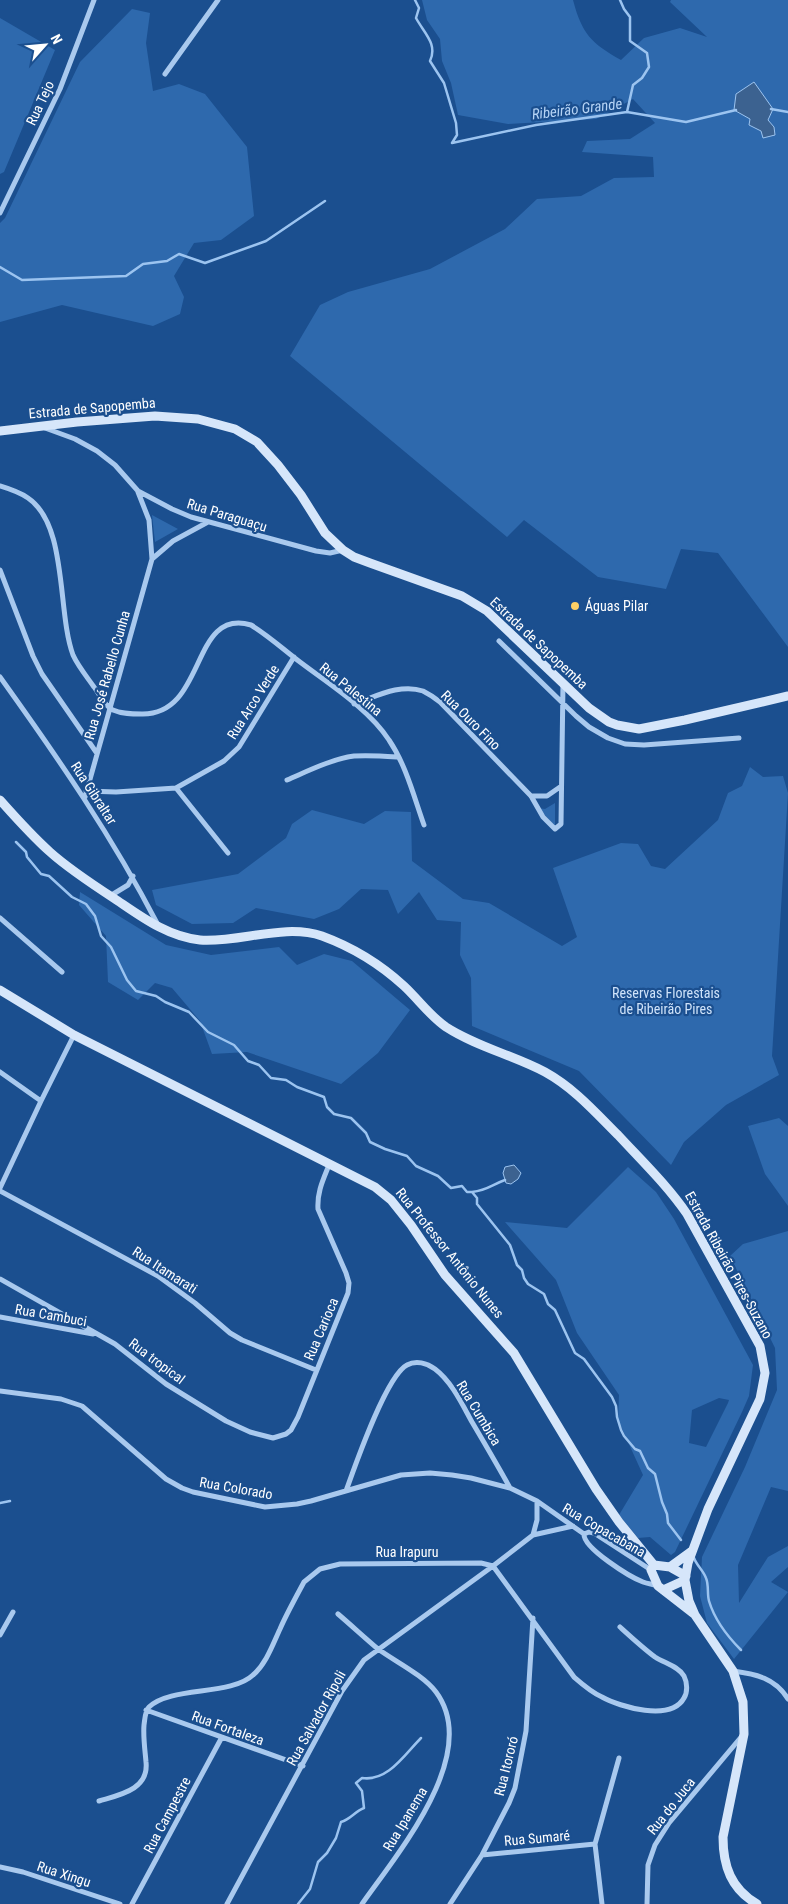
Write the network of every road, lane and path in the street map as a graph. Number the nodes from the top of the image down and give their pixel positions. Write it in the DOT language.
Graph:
graph roads {
  1 [pos="94,0"];
  2 [pos="218,0"];
  3 [pos="165,74"];
  4 [pos="0,213"];
  5 [pos="40,426"];
  6 [pos="0,432"];
  7 [pos="0,486"];
  8 [pos="138,491"];
  9 [pos="208,522"];
  10 [pos="343,550"];
  11 [pos="152,559"];
  12 [pos="0,570"];
  13 [pos="499,641"];
  14 [pos="294,657"];
  15 [pos="0,677"];
  16 [pos="563,684"];
  17 [pos="788,696"];
  18 [pos="562,701"];
  19 [pos="354,704"];
  20 [pos="110,709"];
  21 [pos="739,738"];
  22 [pos="96,752"];
  23 [pos="398,757"];
  24 [pos="287,780"];
  25 [pos="560,787"];
  26 [pos="176,788"];
  27 [pos="86,791"];
  28 [pos="531,796"];
  29 [pos="85,797"];
  30 [pos="0,800"];
  31 [pos="424,825"];
  32 [pos="228,853"];
  33 [pos="133,876"];
  34 [pos="110,896"];
  35 [pos="0,918"];
  36 [pos="159,928"];
  37 [pos="62,972"];
  38 [pos="0,990"];
  39 [pos="74,1036"];
  40 [pos="0,1072"];
  41 [pos="41,1101"];
  42 [pos="329,1164"];
  43 [pos="0,1190"];
  44 [pos="0,1279"];
  45 [pos="0,1317"];
  46 [pos="98,1335"];
  47 [pos="316,1370"];
  48 [pos="0,1392"];
  49 [pos="298,1417"];
  50 [pos="510,1488"];
  51 [pos="346,1491"];
  52 [pos="536,1501"];
  53 [pos="573,1526"];
  54 [pos="584,1534"];
  55 [pos="533,1535"];
  56 [pos="692,1551"];
  57 [pos="494,1566"];
  58 [pos="653,1567"];
  59 [pos="670,1567"];
  60 [pos="686,1578"];
  61 [pos="660,1588"];
  62 [pos="13,1612"];
  63 [pos="338,1614"];
  64 [pos="695,1615"];
  65 [pos="532,1618"];
  66 [pos="620,1627"];
  67 [pos="0,1635"];
  68 [pos="379,1649"];
  69 [pos="733,1671"];
  70 [pos="788,1699"];
  71 [pos="146,1710"];
  72 [pos="744,1734"];
  73 [pos="222,1737"];
  74 [pos="619,1758"];
  75 [pos="303,1766"];
  76 [pos="99,1801"];
  77 [pos="595,1844"];
  78 [pos="482,1855"];
  79 [pos="0,1867"];
  80 [pos="120,1904"];
  81 [pos="132,1904"];
  82 [pos="227,1904"];
  83 [pos="362,1904"];
  84 [pos="450,1904"];
  85 [pos="602,1904"];
  86 [pos="647,1904"];
  87 [pos="757,1904"];
  1 -- 4 [label="street, Rua Tejo"];
  2 -- 3 [label="street"];
  5 -- 6 [label="main road, Estrada de Sapopemba"];
  5 -- 8 [label="street, Rua Paraguaçu"];
  5 -- 10 [label="main road, Estrada de Sapopemba"];
  7 -- 20 [label="street"];
  8 -- 9 [label="street, Rua Paraguaçu"];
  8 -- 11 [label="street, Rua José Rabello Cunha"];
  9 -- 10 [label="street, Rua Paraguaçu"];
  9 -- 11 [label="street"];
  10 -- 16 [label="main road, Estrada de Sapopemba"];
  11 -- 20 [label="street, Rua José Rabello Cunha"];
  12 -- 22 [label="street"];
  13 -- 18 [label="street"];
  14 -- 19 [label="street, Rua Palestina"];
  14 -- 20 [label="street, Rua Arco Verde"];
  14 -- 26 [label="street, Rua Arco Verde"];
  15 -- 29 [label="street, Rua Gibraltar"];
  16 -- 17 [label="main road, Estrada de Sapopemba"];
  16 -- 18 [label="street, Rua Ouro Fino"];
  18 -- 21 [label="street"];
  18 -- 25 [label="street, Rua Ouro Fino"];
  19 -- 23 [label="street, Rua Palestina"];
  19 -- 28 [label="street, Rua Ouro Fino"];
  20 -- 22 [label="street, Rua José Rabello Cunha"];
  22 -- 27 [label="street, Rua José Rabello Cunha"];
  23 -- 24 [label="street"];
  23 -- 31 [label="street, Rua Palestina"];
  25 -- 28 [label="street"];
  25 -- 28 [label="street, Rua Ouro Fino"];
  26 -- 27 [label="street, Rua Arco Verde"];
  26 -- 32 [label="street"];
  27 -- 29 [label="street, Rua José Rabello Cunha"];
  29 -- 33 [label="street, Rua Gibraltar"];
  30 -- 34 [label="main road, Estrada Ribeirão Pires-Suzano"];
  33 -- 34 [label="street"];
  33 -- 36 [label="street, Rua Gibraltar"];
  34 -- 36 [label="main road, Estrada Ribeirão Pires-Suzano"];
  35 -- 37 [label="street"];
  36 -- 56 [label="main road, Estrada Ribeirão Pires-Suzano"];
  38 -- 39 [label="main road, Rua Professor Antônio Nunes"];
  39 -- 41 [label="street"];
  39 -- 42 [label="main road, Rua Professor Antônio Nunes"];
  40 -- 41 [label="street"];
  41 -- 43 [label="street"];
  42 -- 47 [label="street, Rua Carioca"];
  42 -- 58 [label="main road, Rua Professor Antônio Nunes"];
  43 -- 47 [label="street, Rua Itamarati"];
  44 -- 46 [label="street, Rua tropical"];
  45 -- 46 [label="street, Rua Cambuci"];
  46 -- 49 [label="street, Rua tropical"];
  47 -- 49 [label="street, Rua Carioca"];
  48 -- 51 [label="street, Rua Colorado"];
  50 -- 51 [label="street, Rua Copacabana"];
  50 -- 51 [label="street, Rua Cumbica"];
  50 -- 52 [label="street, Rua Copacabana"];
  52 -- 53 [label="street, Rua Copacabana"];
  52 -- 55 [label="street"];
  53 -- 54 [label="street, Rua Copacabana"];
  53 -- 55 [label="street, Rua Salvador Ripoli"];
  54 -- 58 [label="street, Rua Copacabana"];
  54 -- 61 [label="street"];
  55 -- 57 [label="street, Rua Salvador Ripoli"];
  56 -- 59 [label="main road"];
  56 -- 60 [label="main road, Estrada Ribeirão Pires-Suzano"];
  57 -- 65 [label="street"];
  57 -- 68 [label="street, Rua Salvador Ripoli"];
  57 -- 71 [label="street, Rua Irapuru"];
  58 -- 59 [label="main road"];
  58 -- 61 [label="main road"];
  59 -- 60 [label="main road"];
  60 -- 61 [label="main road"];
  60 -- 64 [label="main road, Estrada Ribeirão Pires-Suzano"];
  61 -- 64 [label="main road"];
  62 -- 67 [label="street"];
  63 -- 68 [label="street, Rua Ipanema"];
  64 -- 69 [label="main road"];
  65 -- 66 [label="street"];
  65 -- 78 [label="street, Rua Itororó"];
  68 -- 75 [label="street, Rua Salvador Ripoli"];
  68 -- 83 [label="street, Rua Ipanema"];
  69 -- 70 [label="street"];
  69 -- 72 [label="main road"];
  71 -- 73 [label="street, Rua Fortaleza"];
  71 -- 76 [label="street"];
  72 -- 86 [label="street, Rua do Juca"];
  72 -- 87 [label="main road"];
  73 -- 75 [label="street, Rua Fortaleza"];
  73 -- 81 [label="street, Rua Campestre"];
  74 -- 77 [label="street"];
  75 -- 82 [label="street, Rua Salvador Ripoli"];
  77 -- 78 [label="street, Rua Sumaré"];
  77 -- 85 [label="street"];
  78 -- 84 [label="street, Rua Itororó"];
  79 -- 80 [label="street, Rua Xingu"];
}
